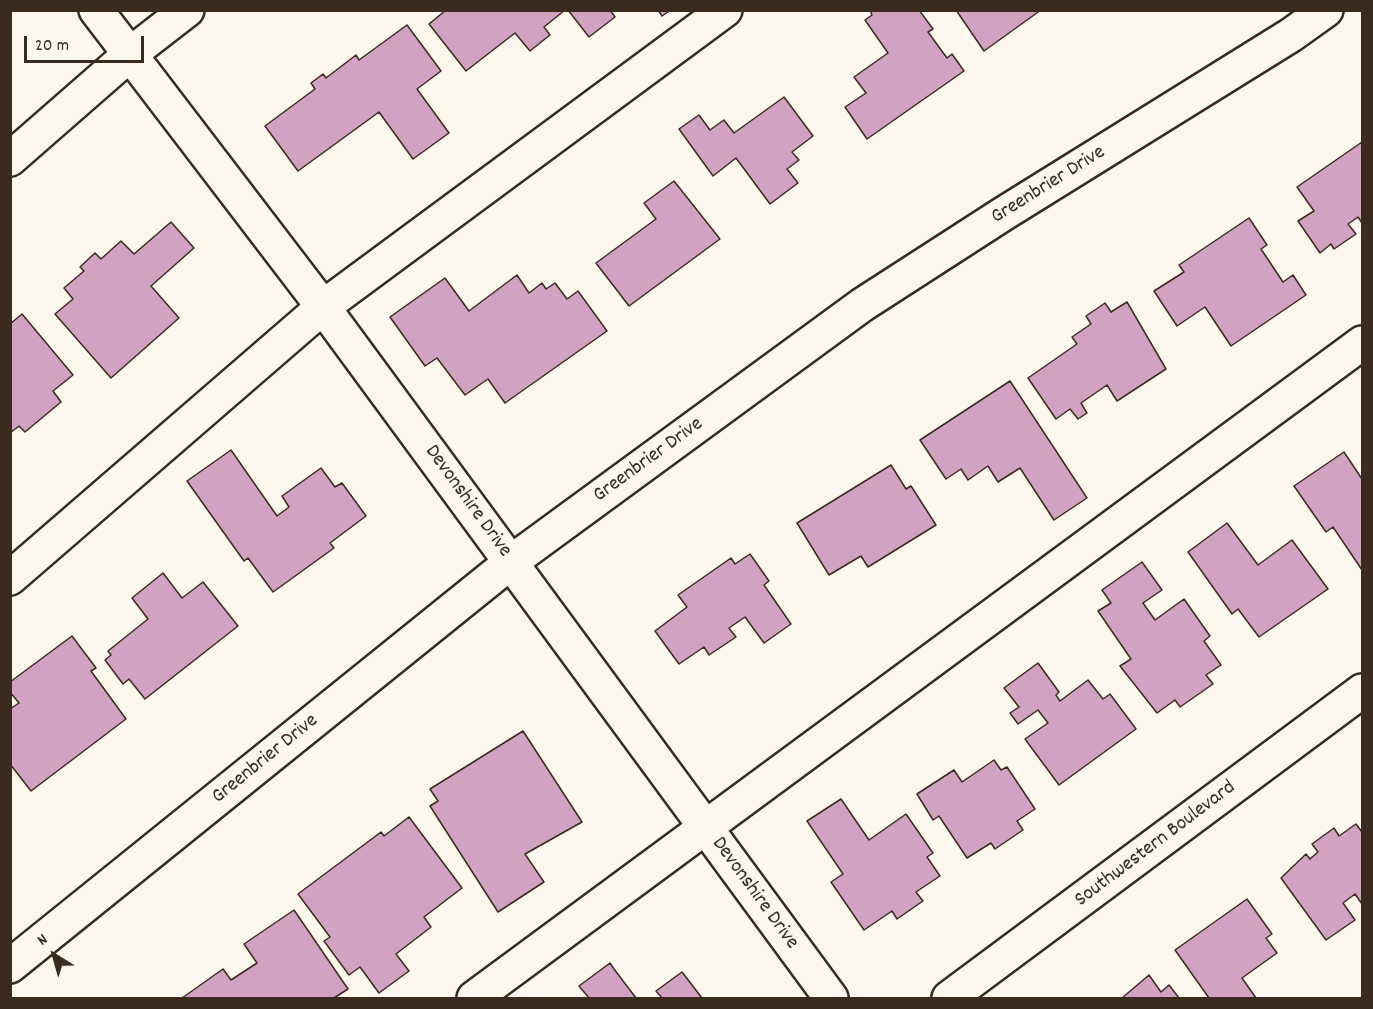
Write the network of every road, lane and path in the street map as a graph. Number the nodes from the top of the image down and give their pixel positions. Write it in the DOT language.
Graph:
graph roads {
  1 [pos="96,10"];
  2 [pos="187,10"];
  3 [pos="724,10"];
  4 [pos="1326,10"];
  5 [pos="129,55"];
  6 [pos="10,159"];
  7 [pos="323,307"];
  8 [pos="1362,343"];
  9 [pos="511,562"];
  10 [pos="10,578"];
  11 [pos="1362,691"];
  12 [pos="705,827"];
  13 [pos="10,966"];
  14 [pos="474,999"];
  15 [pos="831,999"];
  16 [pos="949,999"];
  1 -- 5 [label="street, Devonshire Drive"];
  2 -- 5 [label="street"];
  3 -- 7 [label="street"];
  4 -- 9 [label="street, Greenbrier Drive"];
  5 -- 6 [label="street"];
  5 -- 7 [label="street, Devonshire Drive"];
  7 -- 9 [label="street, Devonshire Drive"];
  7 -- 10 [label="street"];
  8 -- 12 [label="street"];
  9 -- 12 [label="street, Devonshire Drive"];
  9 -- 13 [label="street, Greenbrier Drive"];
  11 -- 16 [label="street, Southwestern Boulevard"];
  12 -- 14 [label="street"];
  12 -- 15 [label="street, Devonshire Drive"];
}
